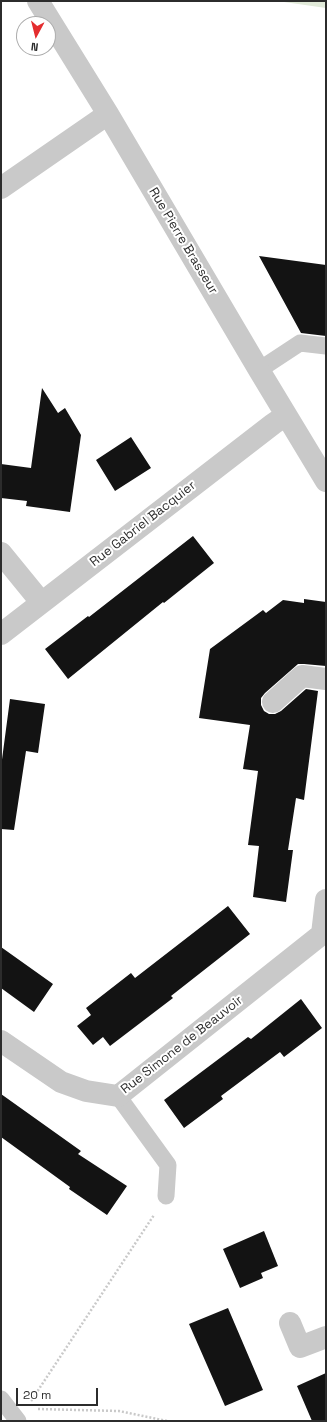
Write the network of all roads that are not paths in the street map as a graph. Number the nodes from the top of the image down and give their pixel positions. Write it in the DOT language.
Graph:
graph roads {
  1 [pos="38,1"];
  2 [pos="108,114"];
  3 [pos="1,188"];
  4 [pos="326,346"];
  5 [pos="259,370"];
  6 [pos="286,415"];
  7 [pos="326,481"];
  8 [pos="1,553"];
  9 [pos="41,602"];
  10 [pos="1,634"];
  11 [pos="326,679"];
  12 [pos="273,702"];
  13 [pos="326,900"];
  14 [pos="324,934"];
  15 [pos="1,1041"];
  16 [pos="118,1096"];
  17 [pos="166,1196"];
  18 [pos="290,1324"];
  19 [pos="326,1336"];
  20 [pos="1,1399"];
  21 [pos="22,1415"];
  1 -- 2 [label="street, Rue Pierre Brasseur"];
  2 -- 3 [label="street"];
  2 -- 5 [label="street, Rue Pierre Brasseur"];
  4 -- 5 [label="lane"];
  5 -- 6 [label="street, Rue Pierre Brasseur"];
  6 -- 7 [label="street, Rue Pierre Brasseur"];
  6 -- 9 [label="street, Rue Gabriel Bacquier"];
  8 -- 9 [label="street"];
  9 -- 10 [label="street, Rue Gabriel Bacquier"];
  11 -- 12 [label="street"];
  13 -- 14 [label="street, Rue Simone de Beauvoir"];
  14 -- 16 [label="street, Rue Simone de Beauvoir"];
  15 -- 16 [label="street, Rue Simone de Beauvoir"];
  16 -- 17 [label="lane"];
  18 -- 19 [label="street"];
  20 -- 21 [label="lane"];
}
